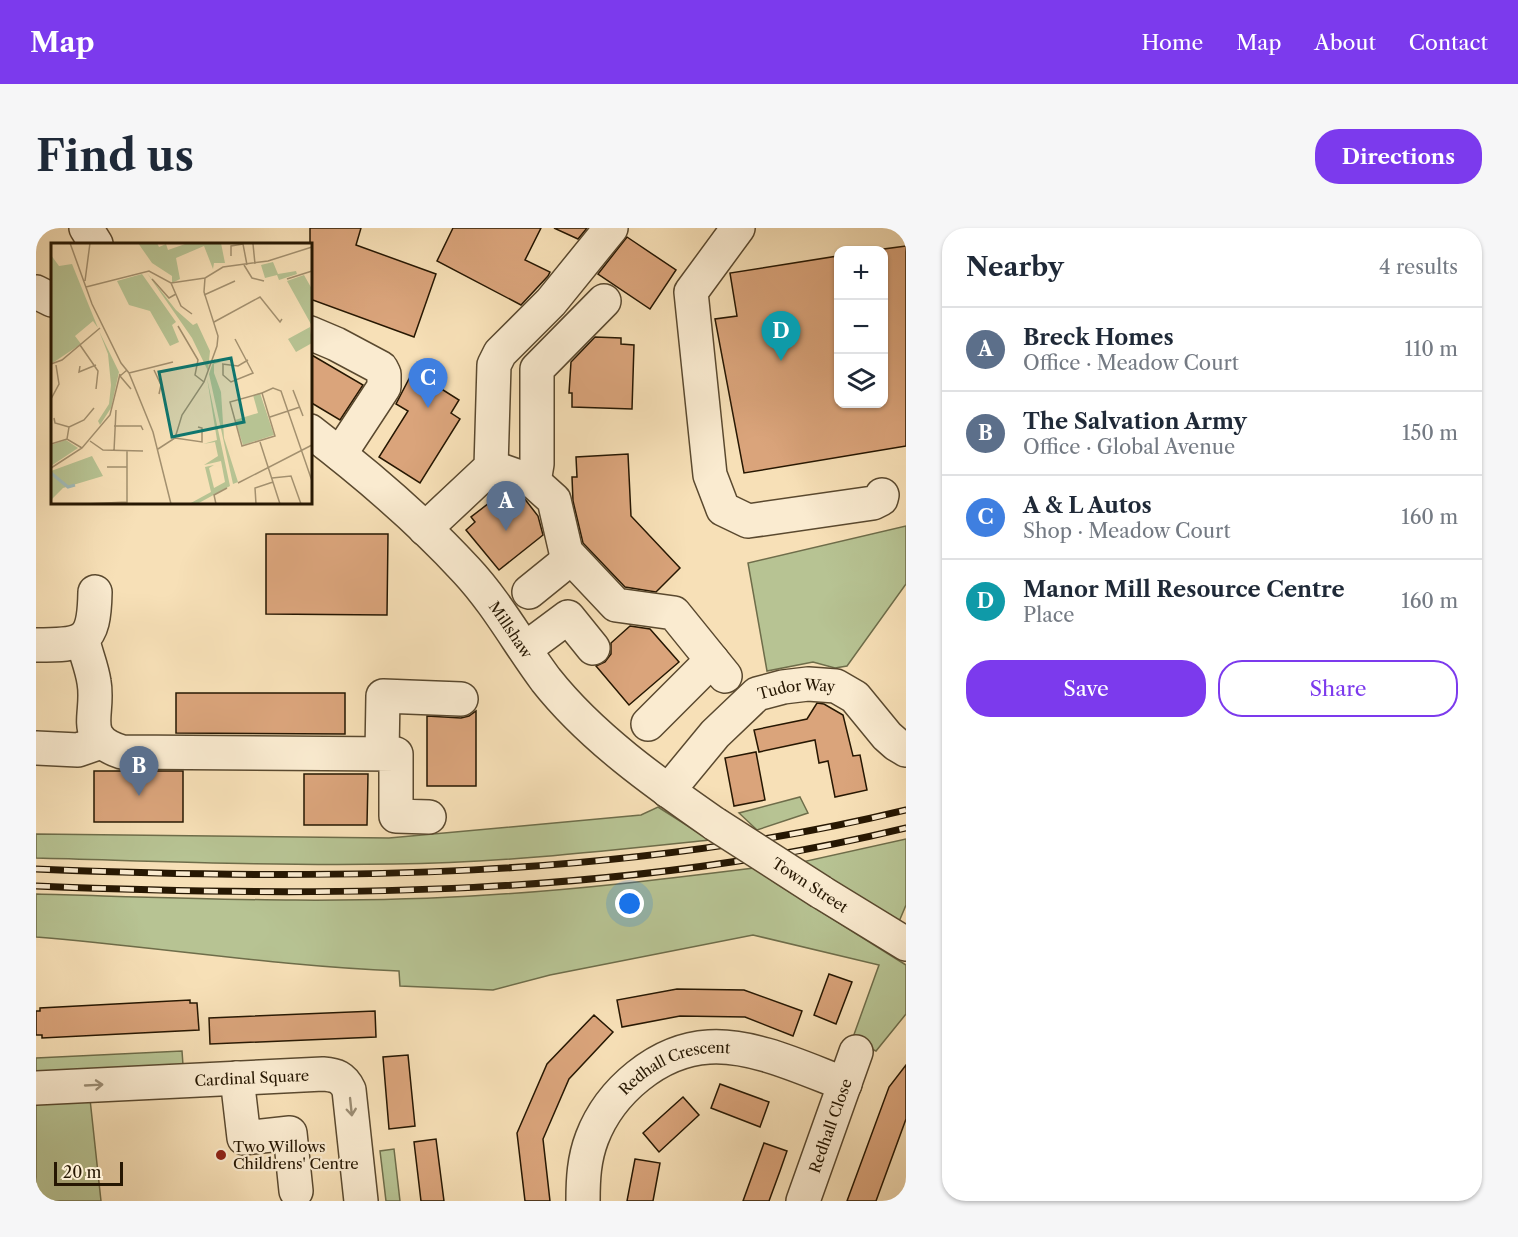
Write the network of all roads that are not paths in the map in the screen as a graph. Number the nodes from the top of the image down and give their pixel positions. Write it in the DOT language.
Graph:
graph roads {
  1 [pos="86,228"];
  2 [pos="612,228"];
  3 [pos="738,228"];
  4 [pos="95,243"];
  5 [pos="36,292"];
  6 [pos="51,300"];
  7 [pos="604,302"];
  8 [pos="312,334"];
  9 [pos="312,433"];
  10 [pos="340,454"];
  11 [pos="491,467"];
  12 [pos="534,482"];
  13 [pos="882,495"];
  14 [pos="425,529"];
  15 [pos="571,558"];
  16 [pos="95,592"];
  17 [pos="529,592"];
  18 [pos="83,641"];
  19 [pos="36,645"];
  20 [pos="593,648"];
  21 [pos="525,649"];
  22 [pos="461,699"];
  23 [pos="648,724"];
  24 [pos="101,742"];
  25 [pos="36,748"];
  26 [pos="906,750"];
  27 [pos="382,753"];
  28 [pos="668,791"];
  29 [pos="429,817"];
  30 [pos="715,824"];
  31 [pos="906,944"];
  32 [pos="856,1052"];
  33 [pos="237,1078"];
  34 [pos="845,1084"];
  35 [pos="36,1088"];
  36 [pos="296,1191"];
  37 [pos="361,1201"];
  38 [pos="583,1201"];
  39 [pos="803,1201"];
  1 -- 4 [label="street"];
  2 -- 11 [label="street"];
  3 -- 13 [label="street"];
  5 -- 6 [label="street"];
  7 -- 12 [label="street"];
  8 -- 10 [label="street"];
  9 -- 10 [label="street, Millshaw"];
  10 -- 14 [label="street, Millshaw"];
  11 -- 12 [label="street"];
  11 -- 14 [label="street"];
  12 -- 15 [label="street"];
  14 -- 21 [label="street, Millshaw"];
  15 -- 17 [label="street"];
  15 -- 23 [label="street"];
  16 -- 18 [label="street"];
  18 -- 19 [label="street"];
  18 -- 24 [label="street"];
  20 -- 21 [label="street"];
  21 -- 28 [label="street, Millshaw"];
  22 -- 27 [label="street"];
  24 -- 25 [label="street"];
  24 -- 27 [label="street"];
  26 -- 28 [label="street, Tudor Way"];
  27 -- 29 [label="street"];
  28 -- 30 [label="street, Millshaw"];
  30 -- 31 [label="street, Town Street, bridge"];
  32 -- 34 [label="street, Redhall Close"];
  35 -- 33 [label="street, Cardinal Square, one-way"];
  33 -- 36 [label="street"];
  33 -- 37 [label="street, Cardinal Square, one-way"];
  34 -- 38 [label="street, Redhall Crescent"];
  34 -- 39 [label="street, Redhall Close"];
}
